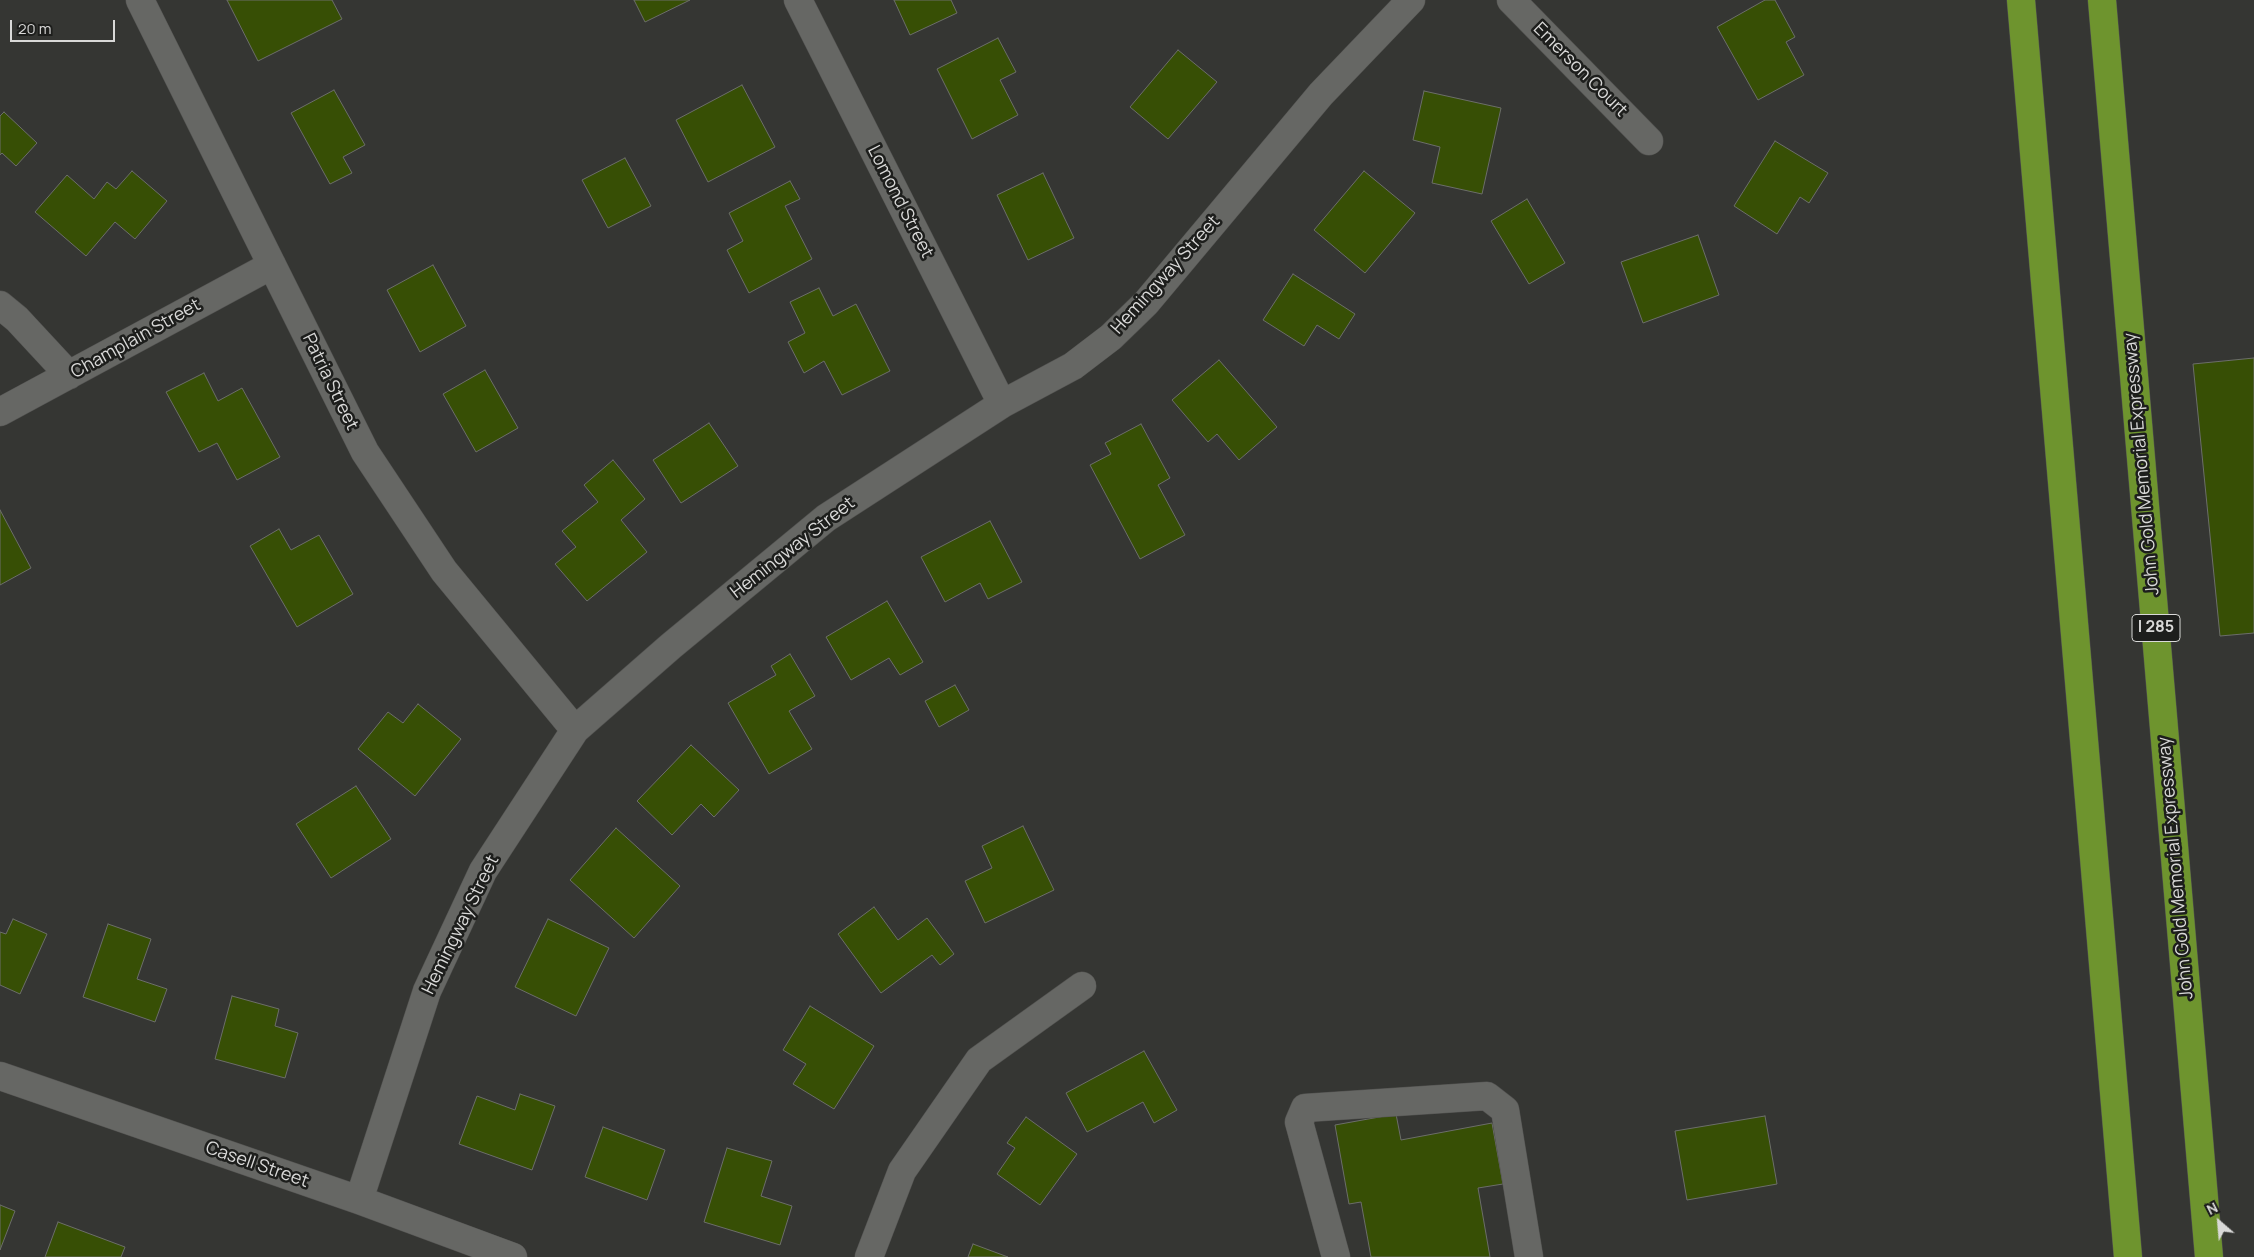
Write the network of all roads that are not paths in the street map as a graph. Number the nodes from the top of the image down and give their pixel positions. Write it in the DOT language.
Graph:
graph roads {
  1 [pos="140,0"];
  2 [pos="798,0"];
  3 [pos="1412,0"];
  4 [pos="1511,0"];
  5 [pos="2021,0"];
  6 [pos="2102,0"];
  7 [pos="1649,141"];
  8 [pos="272,265"];
  9 [pos="0,305"];
  10 [pos="69,375"];
  11 [pos="1002,404"];
  12 [pos="0,412"];
  13 [pos="575,730"];
  14 [pos="1082,986"];
  15 [pos="0,1076"];
  16 [pos="359,1200"];
  17 [pos="513,1257"];
  18 [pos="869,1257"];
  19 [pos="1336,1257"];
  20 [pos="1529,1257"];
  21 [pos="2128,1257"];
  22 [pos="2209,1257"];
  1 -- 8 [label="street, Patria Street"];
  2 -- 11 [label="street, Lomond Street"];
  3 -- 11 [label="street, Hemingway Street"];
  4 -- 7 [label="street, Emerson Court"];
  5 -- 21 [label="highway"];
  6 -- 22 [label="highway, John Gold Memorial Expressway / I 285"];
  8 -- 10 [label="street, Champlain Street"];
  8 -- 13 [label="street, Patria Street"];
  9 -- 10 [label="street"];
  10 -- 12 [label="street, Champlain Street"];
  11 -- 13 [label="street, Hemingway Street"];
  13 -- 16 [label="street, Hemingway Street"];
  14 -- 18 [label="street"];
  15 -- 16 [label="street, Casell Street"];
  16 -- 17 [label="street, Casell Street"];
  19 -- 20 [label="street"];
}
